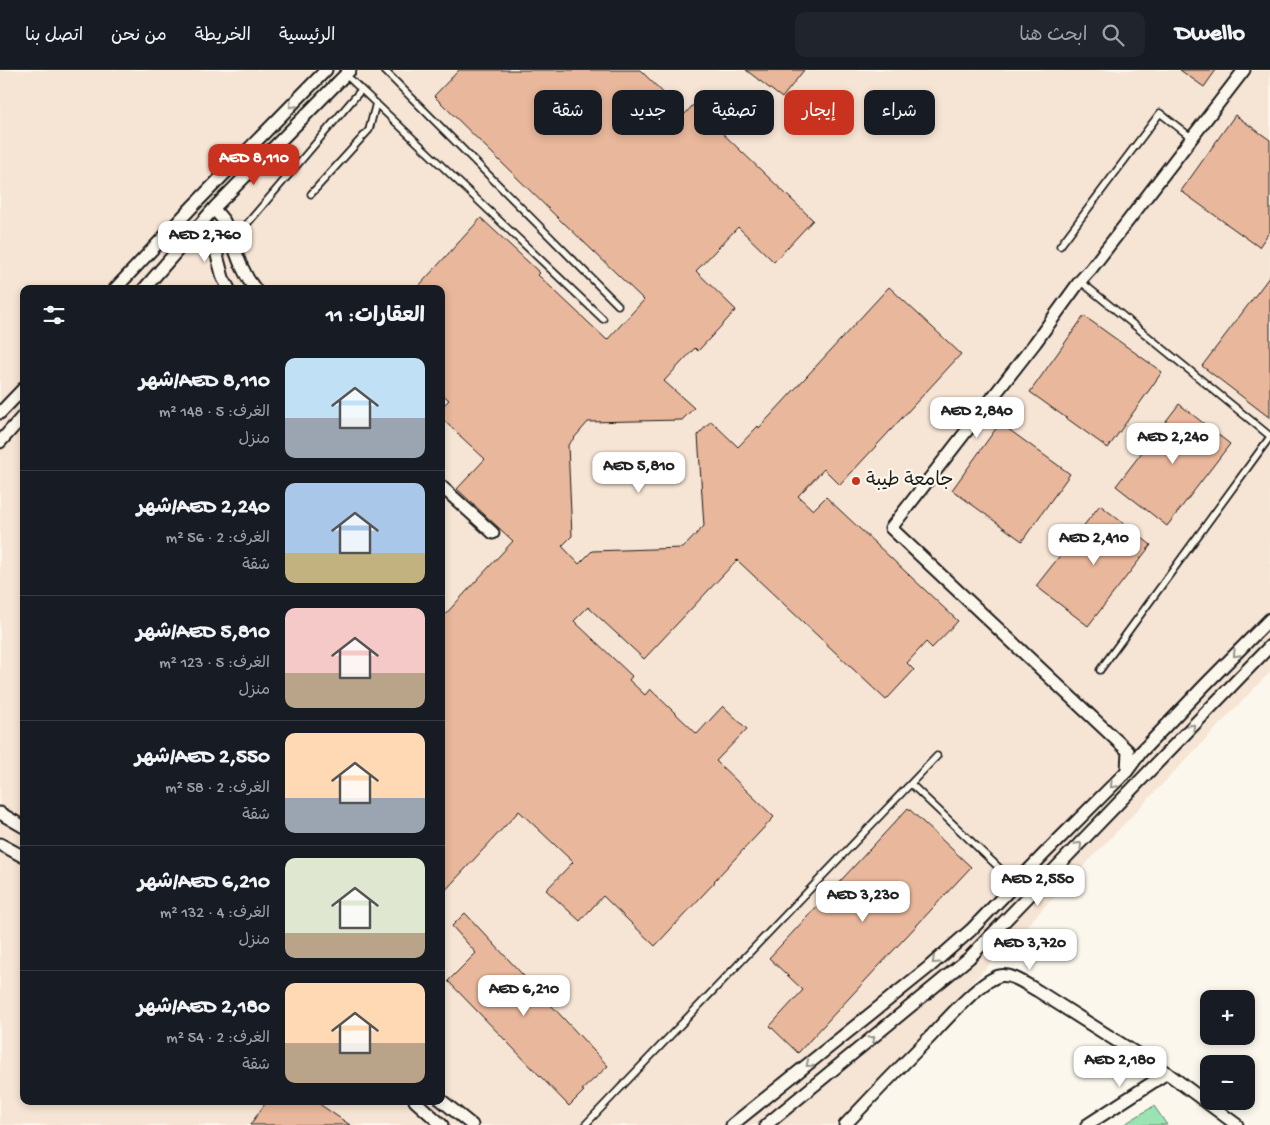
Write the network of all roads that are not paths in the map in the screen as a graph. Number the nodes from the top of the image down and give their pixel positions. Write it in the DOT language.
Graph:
graph roads {
  1 [pos="326,70"];
  2 [pos="384,70"];
  3 [pos="1244,70"];
  4 [pos="347,72"];
  5 [pos="361,90"];
  6 [pos="376,103"];
  7 [pos="1192,138"];
  8 [pos="311,194"];
  9 [pos="214,209"];
  10 [pos="246,224"];
  11 [pos="199,225"];
  12 [pos="1060,246"];
  13 [pos="1080,281"];
  14 [pos="120,285"];
  15 [pos="147,285"];
  16 [pos="227,285"];
  17 [pos="252,285"];
  18 [pos="618,305"];
  19 [pos="603,319"];
  20 [pos="20,392"];
  21 [pos="0,413"];
  22 [pos="20,420"];
  23 [pos="1270,436"];
  24 [pos="0,442"];
  25 [pos="445,490"];
  26 [pos="493,532"];
  27 [pos="1270,620"];
  28 [pos="1270,646"];
  29 [pos="1100,670"];
  30 [pos="937,756"];
  31 [pos="1128,771"];
  32 [pos="911,784"];
  33 [pos="0,813"];
  34 [pos="20,824"];
  35 [pos="0,844"];
  36 [pos="20,855"];
  37 [pos="1015,884"];
  38 [pos="1167,1073"];
  39 [pos="445,1103"];
  40 [pos="420,1105"];
  41 [pos="442,1125"];
  42 [pos="472,1125"];
  43 [pos="585,1125"];
  44 [pos="732,1125"];
  45 [pos="766,1125"];
  46 [pos="844,1125"];
  47 [pos="1087,1125"];
  48 [pos="1237,1125"];
  1 -- 14 [label="street, one-way"];
  2 -- 18 [label="lane"];
  3 -- 7 [label="street"];
  4 -- 5 [label="lane"];
  4 -- 9 [label="street"];
  5 -- 6 [label="lane"];
  5 -- 10 [label="lane"];
  6 -- 8 [label="lane"];
  6 -- 19 [label="lane"];
  7 -- 12 [label="lane"];
  7 -- 13 [label="street"];
  9 -- 11 [label="street"];
  9 -- 17 [label="street"];
  11 -- 15 [label="street"];
  11 -- 16 [label="street"];
  13 -- 23 [label="lane"];
  13 -- 31 [label="street"];
  20 -- 21 [label="street"];
  22 -- 24 [label="street"];
  23 -- 29 [label="lane"];
  25 -- 26 [label="street"];
  27 -- 31 [label="street, one-way"];
  45 -- 28 [label="street, one-way"];
  30 -- 32 [label="lane"];
  31 -- 37 [label="street, one-way"];
  32 -- 37 [label="lane"];
  32 -- 43 [label="lane"];
  33 -- 34 [label="street"];
  35 -- 36 [label="street"];
  37 -- 44 [label="street, one-way"];
  38 -- 46 [label="street"];
  38 -- 47 [label="street"];
  38 -- 48 [label="street"];
  39 -- 42 [label="street"];
  40 -- 41 [label="street"];
}
